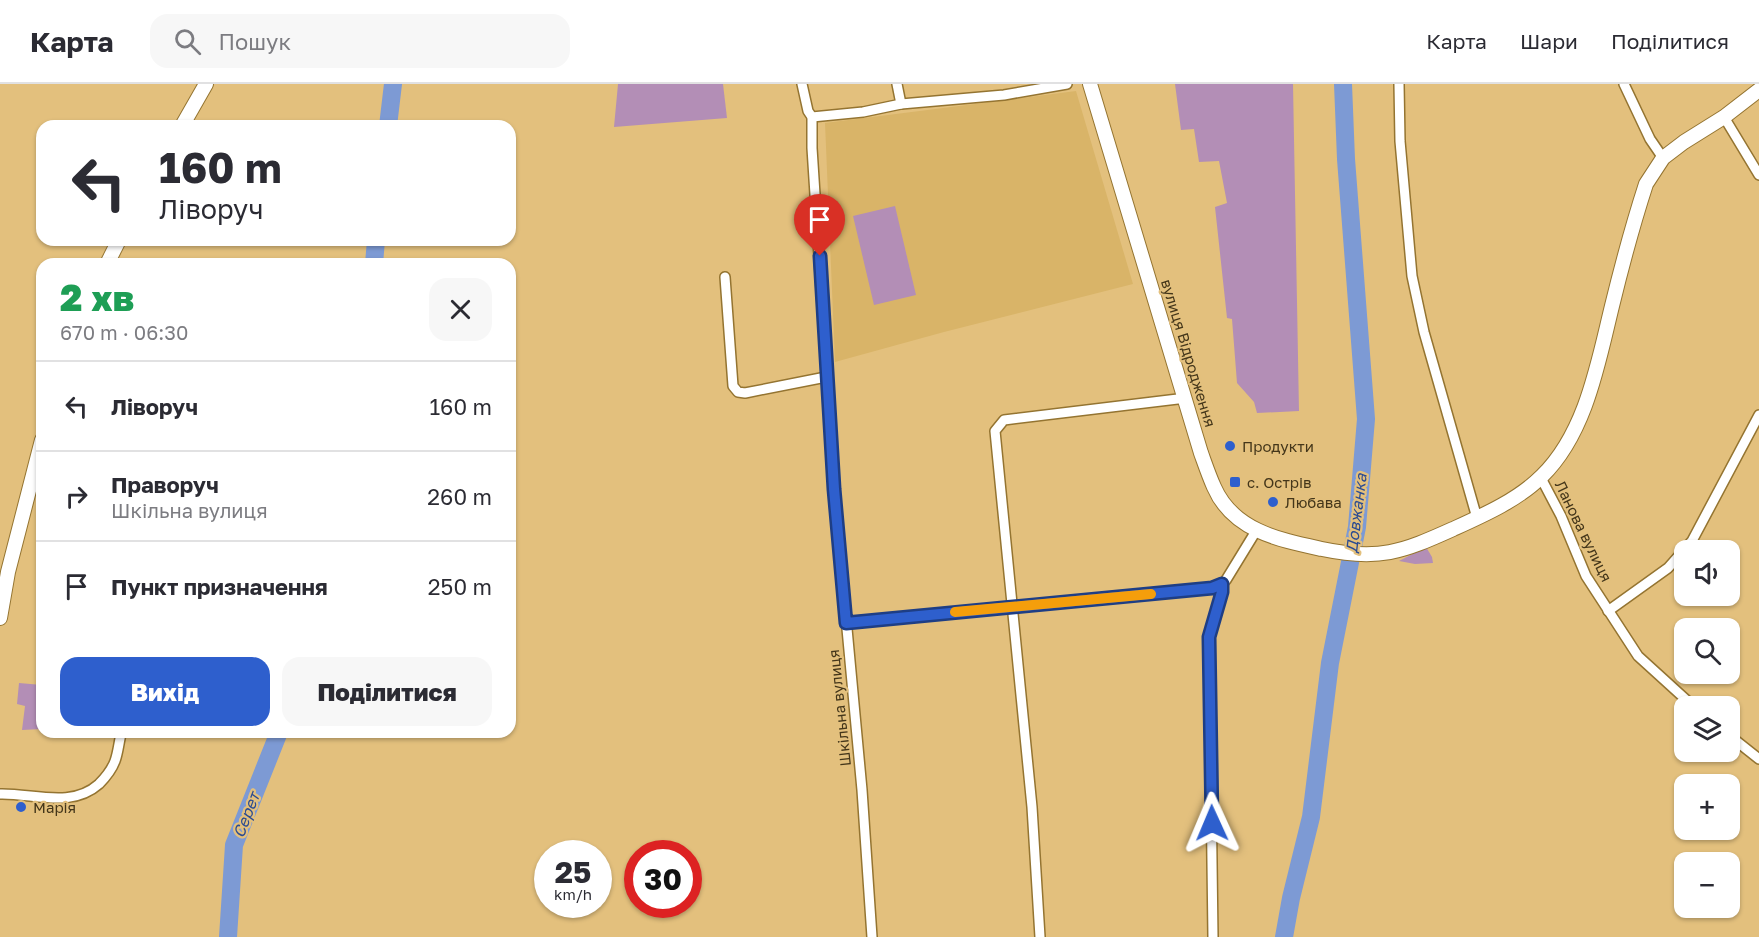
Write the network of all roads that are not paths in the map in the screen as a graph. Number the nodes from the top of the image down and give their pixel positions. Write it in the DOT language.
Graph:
graph roads {
  1 [pos="206,84"];
  2 [pos="802,84"];
  3 [pos="897,84"];
  4 [pos="1067,84"];
  5 [pos="1089,84"];
  6 [pos="1399,84"];
  7 [pos="1624,84"];
  8 [pos="1759,90"];
  9 [pos="901,104"];
  10 [pos="812,117"];
  11 [pos="1724,117"];
  12 [pos="185,120"];
  13 [pos="1664,158"];
  14 [pos="1759,175"];
  15 [pos="725,277"];
  16 [pos="826,377"];
  17 [pos="1186,398"];
  18 [pos="1759,415"];
  19 [pos="36,463"];
  20 [pos="1541,478"];
  21 [pos="1477,518"];
  22 [pos="1256,531"];
  23 [pos="1222,584"];
  24 [pos="1012,606"];
  25 [pos="1608,611"];
  26 [pos="0,618"];
  27 [pos="846,623"];
  28 [pos="1682,696"];
  29 [pos="120,738"];
  30 [pos="1740,744"];
  31 [pos="1759,759"];
  32 [pos="0,794"];
  33 [pos="872,937"];
  34 [pos="1040,937"];
  35 [pos="1213,937"];
  1 -- 12 [label="street"];
  2 -- 10 [label="street, Шкільна вулиця"];
  3 -- 9 [label="street"];
  4 -- 9 [label="street"];
  5 -- 17 [label="street, вулиця Відродження"];
  6 -- 21 [label="street"];
  7 -- 13 [label="street"];
  8 -- 11 [label="street, вулиця Відродження"];
  9 -- 10 [label="street"];
  10 -- 16 [label="street, Шкільна вулиця"];
  11 -- 13 [label="street, вулиця Відродження"];
  11 -- 14 [label="street"];
  13 -- 20 [label="street, вулиця Відродження"];
  15 -- 16 [label="street"];
  16 -- 27 [label="street, Шкільна вулиця"];
  17 -- 22 [label="street, вулиця Відродження"];
  17 -- 24 [label="street"];
  18 -- 25 [label="street"];
  19 -- 26 [label="street"];
  20 -- 21 [label="street, вулиця Відродження"];
  20 -- 25 [label="street, Ланова вулиця"];
  21 -- 22 [label="street, вулиця Відродження"];
  22 -- 23 [label="street"];
  23 -- 24 [label="street"];
  23 -- 35 [label="street"];
  24 -- 27 [label="street"];
  24 -- 34 [label="street"];
  25 -- 28 [label="street, Ланова вулиця"];
  27 -- 33 [label="street, Шкільна вулиця"];
  29 -- 32 [label="street"];
  30 -- 31 [label="street"];
}
